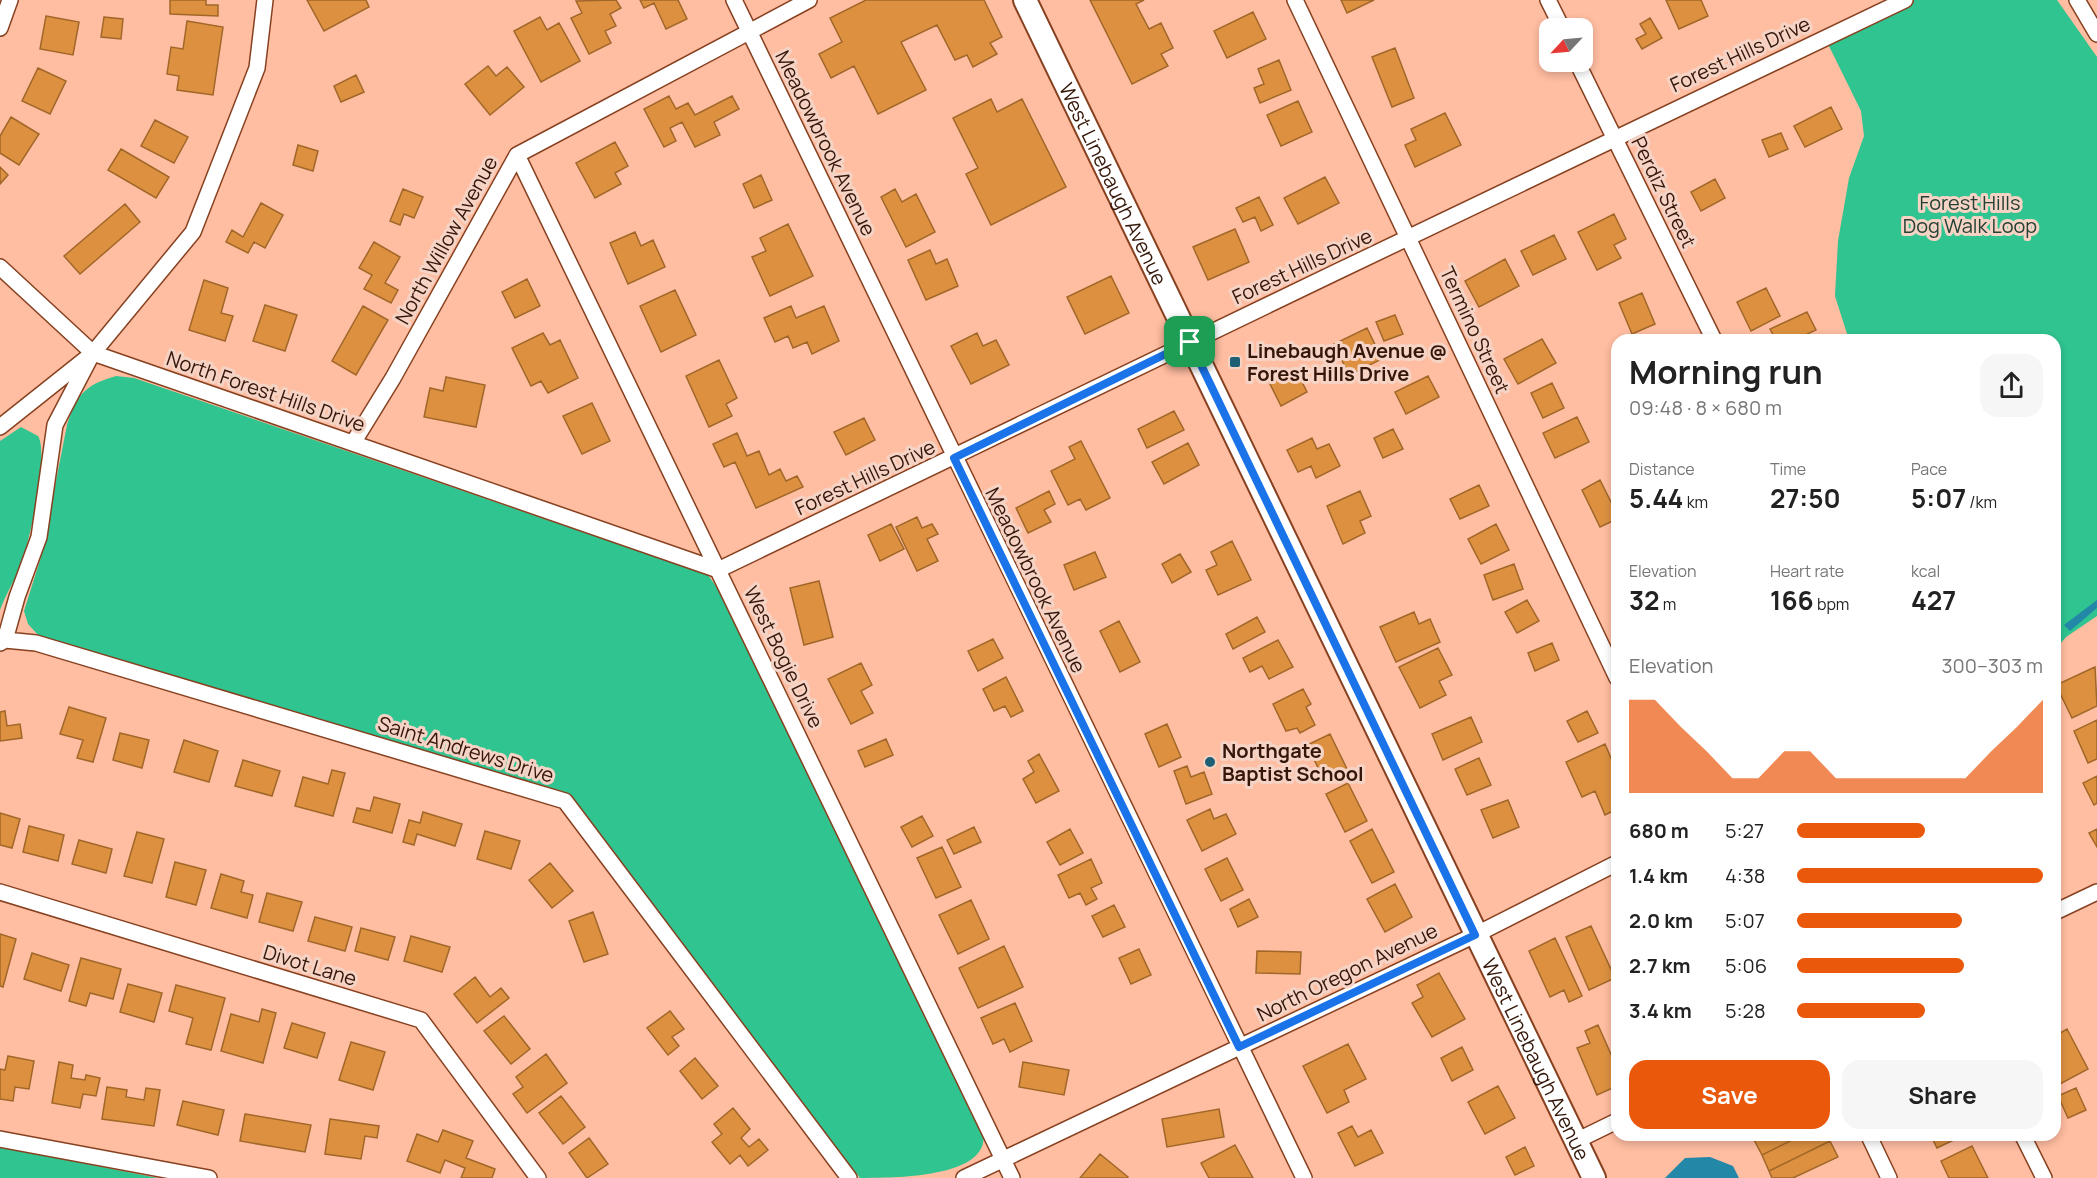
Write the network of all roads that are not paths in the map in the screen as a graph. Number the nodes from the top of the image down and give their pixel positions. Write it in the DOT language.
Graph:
graph roads {
  1 [pos="10,0"];
  2 [pos="265,0"];
  3 [pos="734,0"];
  4 [pos="809,0"];
  5 [pos="1025,0"];
  6 [pos="1295,0"];
  7 [pos="1548,0"];
  8 [pos="1905,0"];
  9 [pos="2077,0"];
  10 [pos="1557,18"];
  11 [pos="0,28"];
  12 [pos="748,30"];
  13 [pos="2097,34"];
  14 [pos="1582,72"];
  15 [pos="1613,137"];
  16 [pos="517,155"];
  17 [pos="1409,238"];
  18 [pos="0,267"];
  19 [pos="1711,334"];
  20 [pos="1190,342"];
  21 [pos="93,353"];
  22 [pos="0,427"];
  23 [pos="353,443"];
  24 [pos="954,458"];
  25 [pos="718,570"];
  26 [pos="2,642"];
  27 [pos="1611,665"];
  28 [pos="1611,866"];
  29 [pos="0,892"];
  30 [pos="2097,892"];
  31 [pos="2061,909"];
  32 [pos="1475,935"];
  33 [pos="1239,1047"];
  34 [pos="1611,1124"];
  35 [pos="0,1139"];
  36 [pos="1576,1141"];
  37 [pos="1871,1141"];
  38 [pos="2026,1141"];
  39 [pos="1003,1159"];
  40 [pos="209,1178"];
  41 [pos="538,1178"];
  42 [pos="849,1178"];
  43 [pos="964,1178"];
  44 [pos="1012,1178"];
  45 [pos="1304,1178"];
  46 [pos="1594,1178"];
  47 [pos="1889,1178"];
  48 [pos="2044,1178"];
  1 -- 11 [label="street"];
  2 -- 21 [label="street"];
  3 -- 12 [label="street, Meadowbrook Avenue"];
  4 -- 12 [label="street, North Willow Avenue"];
  5 -- 20 [label="street, West Linebaugh Avenue"];
  6 -- 17 [label="street, Termino Street"];
  7 -- 10 [label="street"];
  8 -- 15 [label="street, Forest Hills Drive"];
  9 -- 13 [label="street"];
  12 -- 16 [label="street, North Willow Avenue"];
  12 -- 24 [label="street, Meadowbrook Avenue"];
  14 -- 15 [label="street, Perdiz Street"];
  15 -- 17 [label="street, Forest Hills Drive"];
  15 -- 19 [label="street, Perdiz Street"];
  16 -- 23 [label="street, North Willow Avenue"];
  16 -- 25 [label="street, West Bogie Drive"];
  17 -- 20 [label="street, Forest Hills Drive"];
  17 -- 27 [label="street, Termino Street"];
  18 -- 21 [label="street"];
  20 -- 24 [label="street, Forest Hills Drive"];
  20 -- 32 [label="street, West Linebaugh Avenue"];
  21 -- 22 [label="street"];
  21 -- 23 [label="street, North Forest Hills Drive"];
  21 -- 26 [label="street"];
  23 -- 25 [label="street, North Forest Hills Drive"];
  24 -- 25 [label="street, Forest Hills Drive"];
  24 -- 33 [label="street, Meadowbrook Avenue"];
  25 -- 39 [label="street, West Bogie Drive"];
  26 -- 42 [label="street, Saint Andrews Drive"];
  28 -- 32 [label="street, North Oregon Avenue"];
  29 -- 41 [label="street, Divot Lane"];
  30 -- 31 [label="street"];
  32 -- 33 [label="street, North Oregon Avenue"];
  32 -- 36 [label="street, West Linebaugh Avenue"];
  33 -- 39 [label="street, North Oregon Avenue"];
  33 -- 45 [label="street, Meadowbrook Avenue"];
  34 -- 36 [label="street"];
  35 -- 40 [label="street"];
  36 -- 46 [label="street, West Linebaugh Avenue"];
  37 -- 47 [label="street"];
  38 -- 48 [label="street"];
  39 -- 43 [label="street, North Oregon Avenue"];
  39 -- 44 [label="street, West Bogie Drive"];
}
